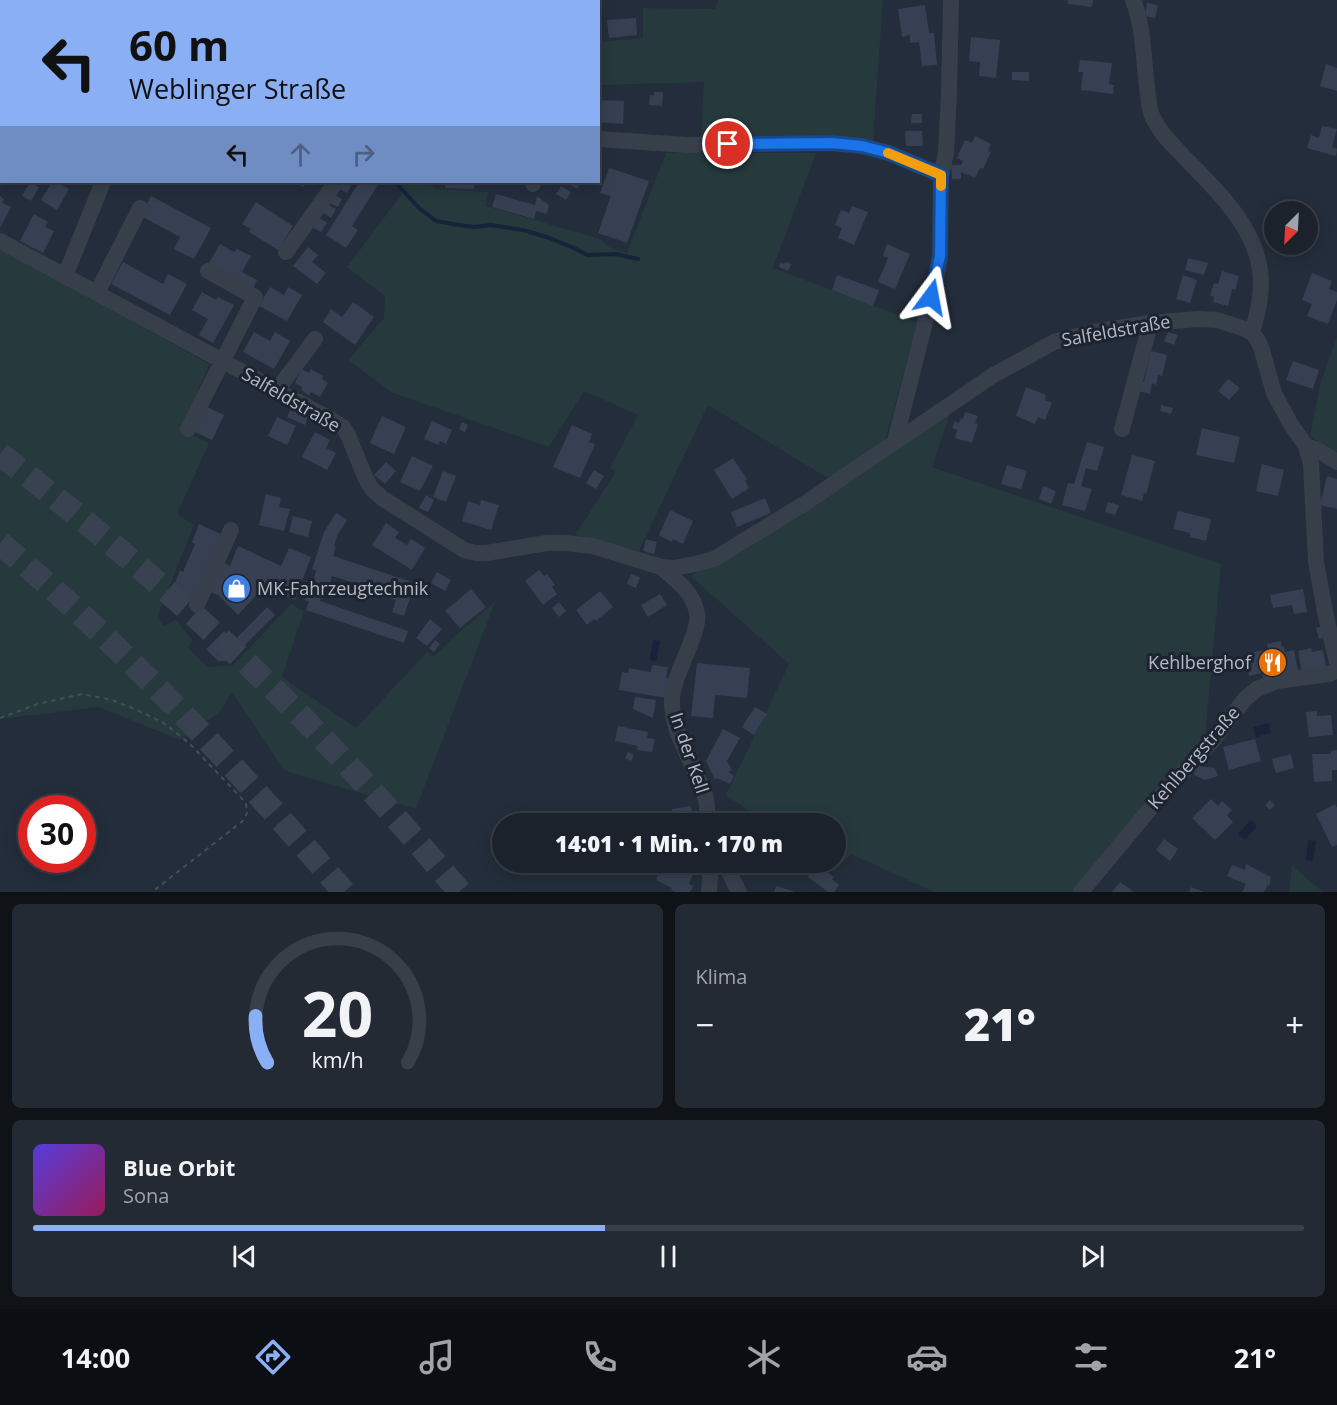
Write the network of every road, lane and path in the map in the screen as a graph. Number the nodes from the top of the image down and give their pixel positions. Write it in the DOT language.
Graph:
graph roads {
  1 [pos="951,0"];
  2 [pos="1133,0"];
  3 [pos="600,139"];
  4 [pos="941,175"];
  5 [pos="103,183"];
  6 [pos="335,183"];
  7 [pos="140,208"];
  8 [pos="0,241"];
  9 [pos="286,252"];
  10 [pos="208,271"];
  11 [pos="64,276"];
  12 [pos="97,293"];
  13 [pos="1149,323"];
  14 [pos="1252,333"];
  15 [pos="315,339"];
  16 [pos="223,361"];
  17 [pos="277,390"];
  18 [pos="188,429"];
  19 [pos="1122,429"];
  20 [pos="895,441"];
  21 [pos="1306,446"];
  22 [pos="1337,462"];
  23 [pos="231,530"];
  24 [pos="661,567"];
  25 [pos="197,605"];
  26 [pos="698,615"];
  27 [pos="1337,662"];
  28 [pos="1337,670"];
  29 [pos="0,718"];
  30 [pos="707,813"];
  31 [pos="710,873"];
  32 [pos="730,873"];
  33 [pos="152,892"];
  34 [pos="709,892"];
  35 [pos="739,892"];
  36 [pos="1081,892"];
  1 -- 4 [label="street"];
  2 -- 14 [label="street"];
  3 -- 4 [label="street"];
  4 -- 20 [label="street"];
  5 -- 11 [label="street"];
  6 -- 9 [label="street"];
  7 -- 12 [label="street"];
  8 -- 11 [label="street, Salfeldstraße"];
  10 -- 16 [label="street, Salfeldstraße"];
  11 -- 12 [label="street, Salfeldstraße"];
  12 -- 16 [label="street, Salfeldstraße"];
  13 -- 14 [label="street, Salfeldstraße"];
  13 -- 19 [label="street"];
  13 -- 20 [label="street, Salfeldstraße"];
  14 -- 21 [label="street"];
  15 -- 17 [label="street"];
  16 -- 17 [label="street, Salfeldstraße"];
  16 -- 18 [label="street"];
  17 -- 24 [label="street, Salfeldstraße"];
  20 -- 24 [label="street, Salfeldstraße"];
  21 -- 22 [label="street"];
  21 -- 27 [label="street"];
  23 -- 25 [label="street"];
  24 -- 26 [label="street, Salfeldstraße"];
  26 -- 30 [label="street, In der Kell"];
  28 -- 36 [label="street, Kehlbergstraße"];
  29 -- 33 [label="path"];
  31 -- 34 [label="street"];
  32 -- 35 [label="street"];
}
